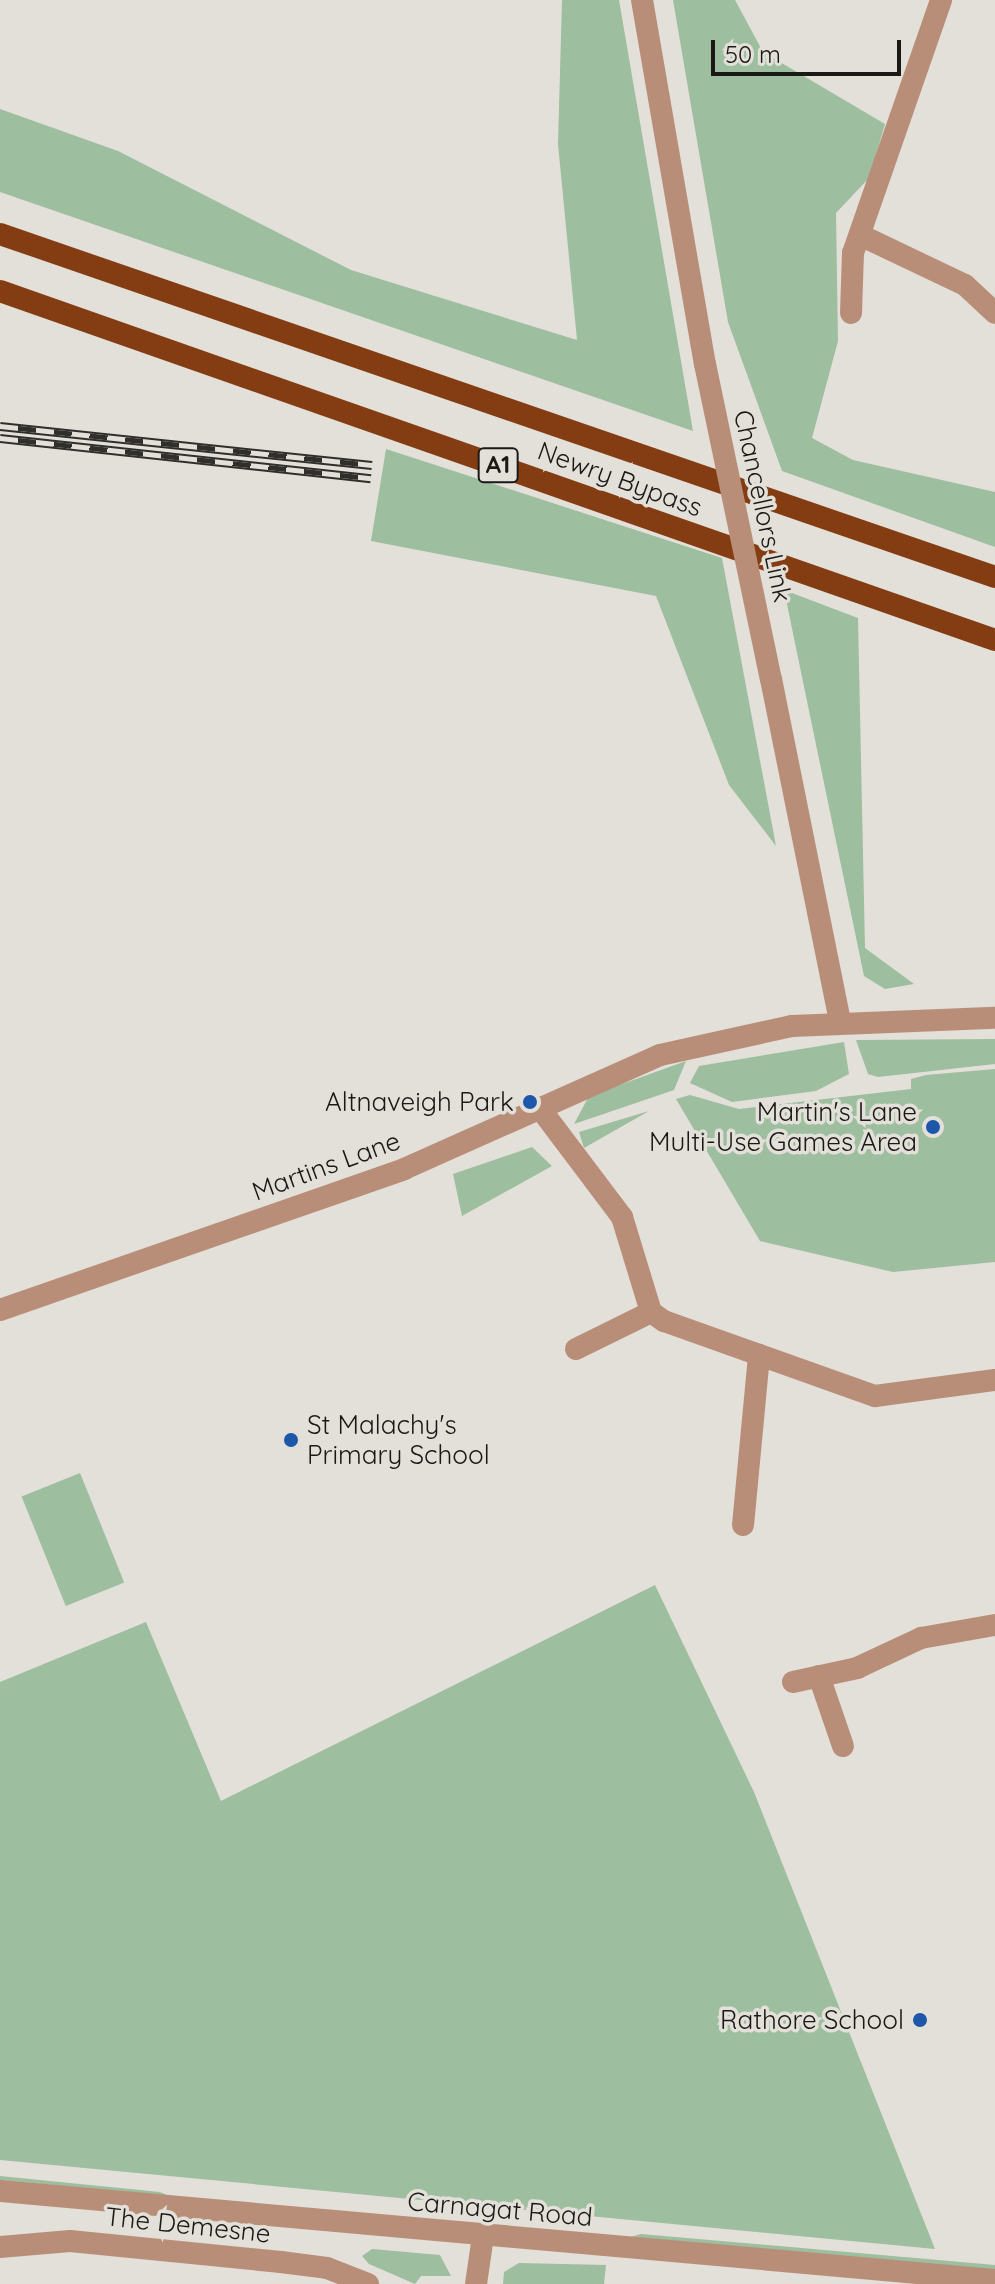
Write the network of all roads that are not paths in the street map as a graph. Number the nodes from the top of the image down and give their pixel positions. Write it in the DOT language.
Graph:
graph roads {
  1 [pos="642,0"];
  2 [pos="941,0"];
  3 [pos="0,234"];
  4 [pos="860,235"];
  5 [pos="0,291"];
  6 [pos="851,313"];
  7 [pos="995,313"];
  8 [pos="995,577"];
  9 [pos="995,640"];
  10 [pos="995,1018"];
  11 [pos="840,1021"];
  12 [pos="539,1107"];
  13 [pos="0,1310"];
  14 [pos="651,1312"];
  15 [pos="576,1349"];
  16 [pos="759,1355"];
  17 [pos="995,1380"];
  18 [pos="743,1525"];
  19 [pos="995,1625"];
  20 [pos="819,1676"];
  21 [pos="793,1682"];
  22 [pos="843,1746"];
  23 [pos="0,2191"];
  24 [pos="483,2236"];
  25 [pos="0,2247"];
  26 [pos="995,2280"];
  27 [pos="368,2284"];
  28 [pos="476,2284"];
  1 -- 11 [label="street, Chancellors Link, bridge"];
  2 -- 4 [label="street"];
  3 -- 8 [label="highway, Newry Bypass / A1"];
  4 -- 6 [label="street"];
  4 -- 7 [label="street"];
  5 -- 9 [label="highway, Newry Bypass / A1"];
  10 -- 11 [label="street, Martins Lane"];
  11 -- 12 [label="street, Martins Lane"];
  12 -- 13 [label="street, Martins Lane"];
  12 -- 14 [label="street"];
  14 -- 15 [label="street"];
  14 -- 16 [label="street"];
  16 -- 17 [label="street"];
  16 -- 18 [label="street"];
  19 -- 20 [label="street"];
  20 -- 21 [label="street"];
  20 -- 22 [label="street"];
  23 -- 24 [label="street, Carnagat Road"];
  24 -- 26 [label="street, Carnagat Road"];
  24 -- 28 [label="street"];
  25 -- 27 [label="street, The Demesne"];
}
